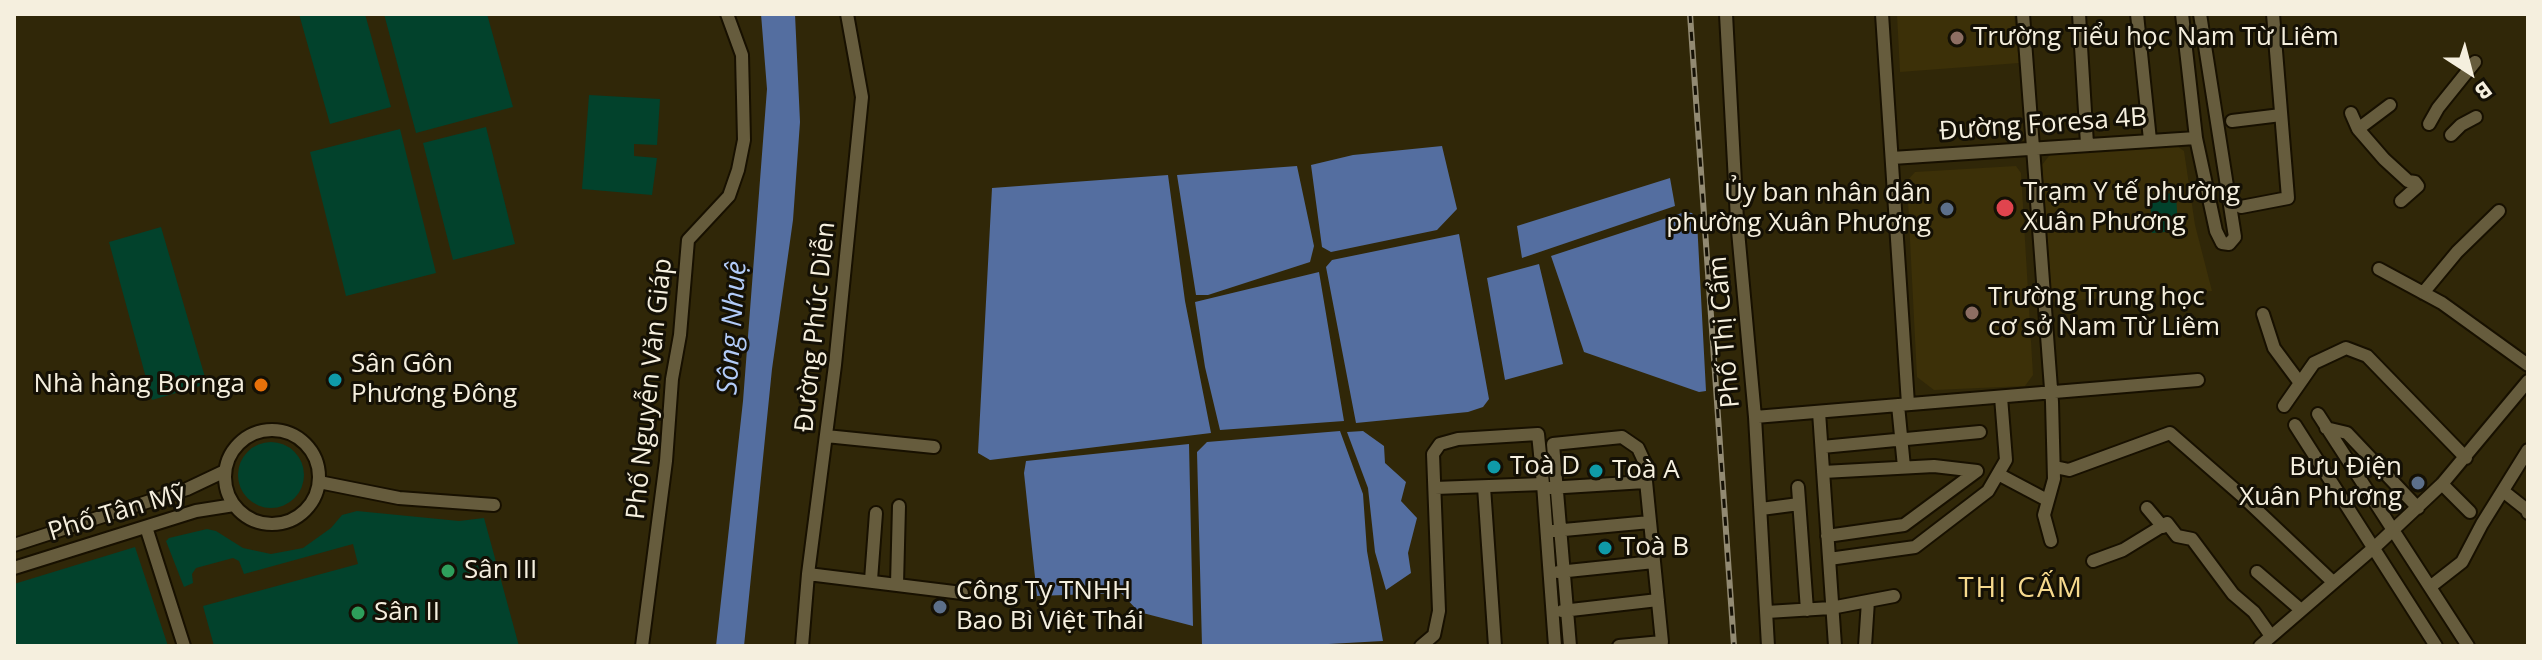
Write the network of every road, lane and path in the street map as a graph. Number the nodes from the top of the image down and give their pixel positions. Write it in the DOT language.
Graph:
graph roads {
  1 [pos="727,14"];
  2 [pos="847,14"];
  3 [pos="1726,14"];
  4 [pos="1882,14"];
  5 [pos="2023,14"];
  6 [pos="2079,14"];
  7 [pos="2137,14"];
  8 [pos="2182,14"];
  9 [pos="2200,14"];
  10 [pos="2273,14"];
  11 [pos="2475,62"];
  12 [pos="2390,105"];
  13 [pos="2351,113"];
  14 [pos="2281,115"];
  15 [pos="2476,117"];
  16 [pos="2232,121"];
  17 [pos="2429,124"];
  18 [pos="2358,129"];
  19 [pos="2451,135"];
  20 [pos="2196,138"];
  21 [pos="2150,140"];
  22 [pos="2087,144"];
  23 [pos="2033,148"];
  24 [pos="1892,158"];
  25 [pos="2401,201"];
  26 [pos="2241,207"];
  27 [pos="2499,211"];
  28 [pos="2379,269"];
  29 [pos="2423,293"];
  30 [pos="2263,314"];
  31 [pos="2528,365"];
  32 [pos="2198,380"];
  33 [pos="2528,381"];
  34 [pos="2300,383"];
  35 [pos="2052,392"];
  36 [pos="2001,397"];
  37 [pos="1903,405"];
  38 [pos="2284,406"];
  39 [pos="1819,412"];
  40 [pos="2318,414"];
  41 [pos="1755,417"];
  42 [pos="2295,425"];
  43 [pos="2326,428"];
  44 [pos="1980,432"];
  45 [pos="826,436"];
  46 [pos="1901,439"];
  47 [pos="934,447"];
  48 [pos="1822,447"];
  49 [pos="2528,450"];
  50 [pos="2466,458"];
  51 [pos="1904,467"];
  52 [pos="225,471"];
  53 [pos="1823,472"];
  54 [pos="2055,473"];
  55 [pos="1998,474"];
  56 [pos="319,482"];
  57 [pos="1645,482"];
  58 [pos="2442,484"];
  59 [pos="1548,486"];
  60 [pos="1484,487"];
  61 [pos="1798,487"];
  62 [pos="1435,488"];
  63 [pos="2503,491"];
  64 [pos="2047,500"];
  65 [pos="1799,504"];
  66 [pos="234,505"];
  67 [pos="494,505"];
  68 [pos="899,506"];
  69 [pos="2147,508"];
  70 [pos="2418,508"];
  71 [pos="1761,509"];
  72 [pos="2470,512"];
  73 [pos="876,513"];
  74 [pos="2526,516"];
  75 [pos="1650,522"];
  76 [pos="146,527"];
  77 [pos="2163,527"];
  78 [pos="2393,530"];
  79 [pos="1546,531"];
  80 [pos="1560,531"];
  81 [pos="1827,536"];
  82 [pos="2051,541"];
  83 [pos="14,545"];
  84 [pos="2373,549"];
  85 [pos="1829,559"];
  86 [pos="2093,561"];
  87 [pos="1654,562"];
  88 [pos="14,568"];
  89 [pos="1563,572"];
  90 [pos="2257,572"];
  91 [pos="1549,573"];
  92 [pos="808,574"];
  93 [pos="871,580"];
  94 [pos="2333,582"];
  95 [pos="897,584"];
  96 [pos="2430,587"];
  97 [pos="962,593"];
  98 [pos="1894,596"];
  99 [pos="1658,600"];
  100 [pos="1868,601"];
  101 [pos="1831,608"];
  102 [pos="1807,610"];
  103 [pos="2301,610"];
  104 [pos="1552,611"];
  105 [pos="1566,611"];
  106 [pos="1767,612"];
  107 [pos="2271,636"];
  108 [pos="1438,641"];
  109 [pos="184,646"];
  110 [pos="642,646"];
  111 [pos="802,646"];
  112 [pos="1421,646"];
  113 [pos="1495,646"];
  114 [pos="1555,646"];
  115 [pos="1570,646"];
  116 [pos="1619,646"];
  117 [pos="1768,646"];
  118 [pos="1835,646"];
  119 [pos="1865,646"];
  120 [pos="2260,646"];
  121 [pos="2436,646"];
  122 [pos="2468,646"];
  1 -- 110 [label="street, Phố Nguyễn Văn Giáp"];
  2 -- 45 [label="street, Đường Phúc Diễn"];
  3 -- 41 [label="street, Phố Thị Cẩm"];
  4 -- 24 [label="street"];
  5 -- 23 [label="street"];
  6 -- 22 [label="street"];
  7 -- 21 [label="street"];
  8 -- 20 [label="street"];
  9 -- 20 [label="street"];
  10 -- 14 [label="street"];
  11 -- 17 [label="street"];
  12 -- 18 [label="street"];
  13 -- 18 [label="street"];
  14 -- 16 [label="street"];
  14 -- 26 [label="street"];
  15 -- 19 [label="street"];
  18 -- 25 [label="street"];
  20 -- 21 [label="street, Đường Foresa 4B"];
  21 -- 22 [label="street, Đường Foresa 4B"];
  22 -- 23 [label="street, Đường Foresa 4B"];
  23 -- 24 [label="street, Đường Foresa 4B"];
  23 -- 35 [label="street"];
  24 -- 37 [label="street"];
  27 -- 29 [label="street"];
  28 -- 29 [label="street"];
  29 -- 31 [label="street"];
  30 -- 34 [label="street"];
  32 -- 35 [label="street"];
  33 -- 50 [label="street"];
  34 -- 38 [label="street"];
  34 -- 50 [label="street"];
  35 -- 36 [label="street"];
  35 -- 54 [label="street"];
  36 -- 37 [label="street"];
  36 -- 55 [label="street"];
  37 -- 39 [label="street"];
  37 -- 46 [label="street"];
  39 -- 41 [label="street"];
  39 -- 48 [label="street"];
  40 -- 43 [label="street"];
  41 -- 71 [label="street, Phố Thị Cẩm"];
  42 -- 84 [label="street"];
  43 -- 70 [label="street"];
  43 -- 78 [label="street"];
  44 -- 46 [label="street"];
  45 -- 47 [label="street"];
  45 -- 92 [label="street, Đường Phúc Diễn"];
  46 -- 48 [label="street"];
  46 -- 51 [label="street"];
  48 -- 53 [label="street"];
  49 -- 63 [label="street"];
  50 -- 58 [label="street"];
  51 -- 53 [label="street"];
  51 -- 81 [label="street"];
  52 -- 56 [label="street"];
  52 -- 66 [label="street"];
  52 -- 83 [label="street, Phố Tân Mỹ"];
  53 -- 81 [label="street"];
  54 -- 64 [label="street"];
  54 -- 94 [label="street"];
  55 -- 64 [label="street"];
  55 -- 85 [label="street"];
  56 -- 66 [label="street"];
  56 -- 67 [label="street"];
  57 -- 59 [label="street"];
  57 -- 59 [label="street"];
  57 -- 75 [label="street"];
  58 -- 70 [label="street"];
  58 -- 72 [label="street"];
  59 -- 60 [label="street"];
  59 -- 62 [label="street"];
  59 -- 79 [label="street"];
  59 -- 80 [label="street"];
  60 -- 62 [label="street"];
  60 -- 113 [label="street"];
  61 -- 65 [label="street"];
  62 -- 108 [label="street"];
  63 -- 74 [label="street"];
  63 -- 96 [label="street"];
  64 -- 82 [label="street"];
  65 -- 71 [label="street"];
  65 -- 102 [label="street"];
  66 -- 76 [label="street, Phố Tân Mỹ"];
  68 -- 95 [label="street"];
  69 -- 77 [label="street"];
  70 -- 78 [label="street"];
  71 -- 106 [label="street, Phố Thị Cẩm"];
  73 -- 93 [label="street"];
  75 -- 80 [label="street"];
  75 -- 87 [label="street"];
  76 -- 88 [label="street, Phố Tân Mỹ"];
  76 -- 109 [label="street"];
  77 -- 86 [label="street"];
  77 -- 107 [label="street"];
  78 -- 84 [label="street"];
  78 -- 96 [label="street"];
  79 -- 80 [label="street"];
  79 -- 91 [label="street"];
  80 -- 89 [label="street"];
  81 -- 85 [label="street"];
  84 -- 94 [label="street"];
  84 -- 121 [label="street"];
  85 -- 101 [label="street"];
  87 -- 89 [label="street"];
  87 -- 99 [label="street"];
  89 -- 91 [label="street"];
  89 -- 105 [label="street"];
  90 -- 103 [label="street"];
  91 -- 104 [label="street"];
  92 -- 93 [label="street"];
  92 -- 111 [label="street, Đường Phúc Diễn"];
  93 -- 95 [label="street"];
  94 -- 103 [label="street"];
  95 -- 97 [label="street"];
  96 -- 122 [label="street"];
  98 -- 100 [label="street"];
  99 -- 105 [label="street"];
  99 -- 116 [label="street"];
  100 -- 101 [label="street"];
  100 -- 119 [label="street"];
  101 -- 102 [label="street"];
  101 -- 118 [label="street"];
  102 -- 106 [label="street"];
  103 -- 107 [label="street"];
  104 -- 105 [label="street"];
  104 -- 114 [label="street"];
  105 -- 115 [label="street"];
  106 -- 117 [label="street, Phố Thị Cẩm"];
  107 -- 120 [label="street"];
  108 -- 112 [label="street"];
}
